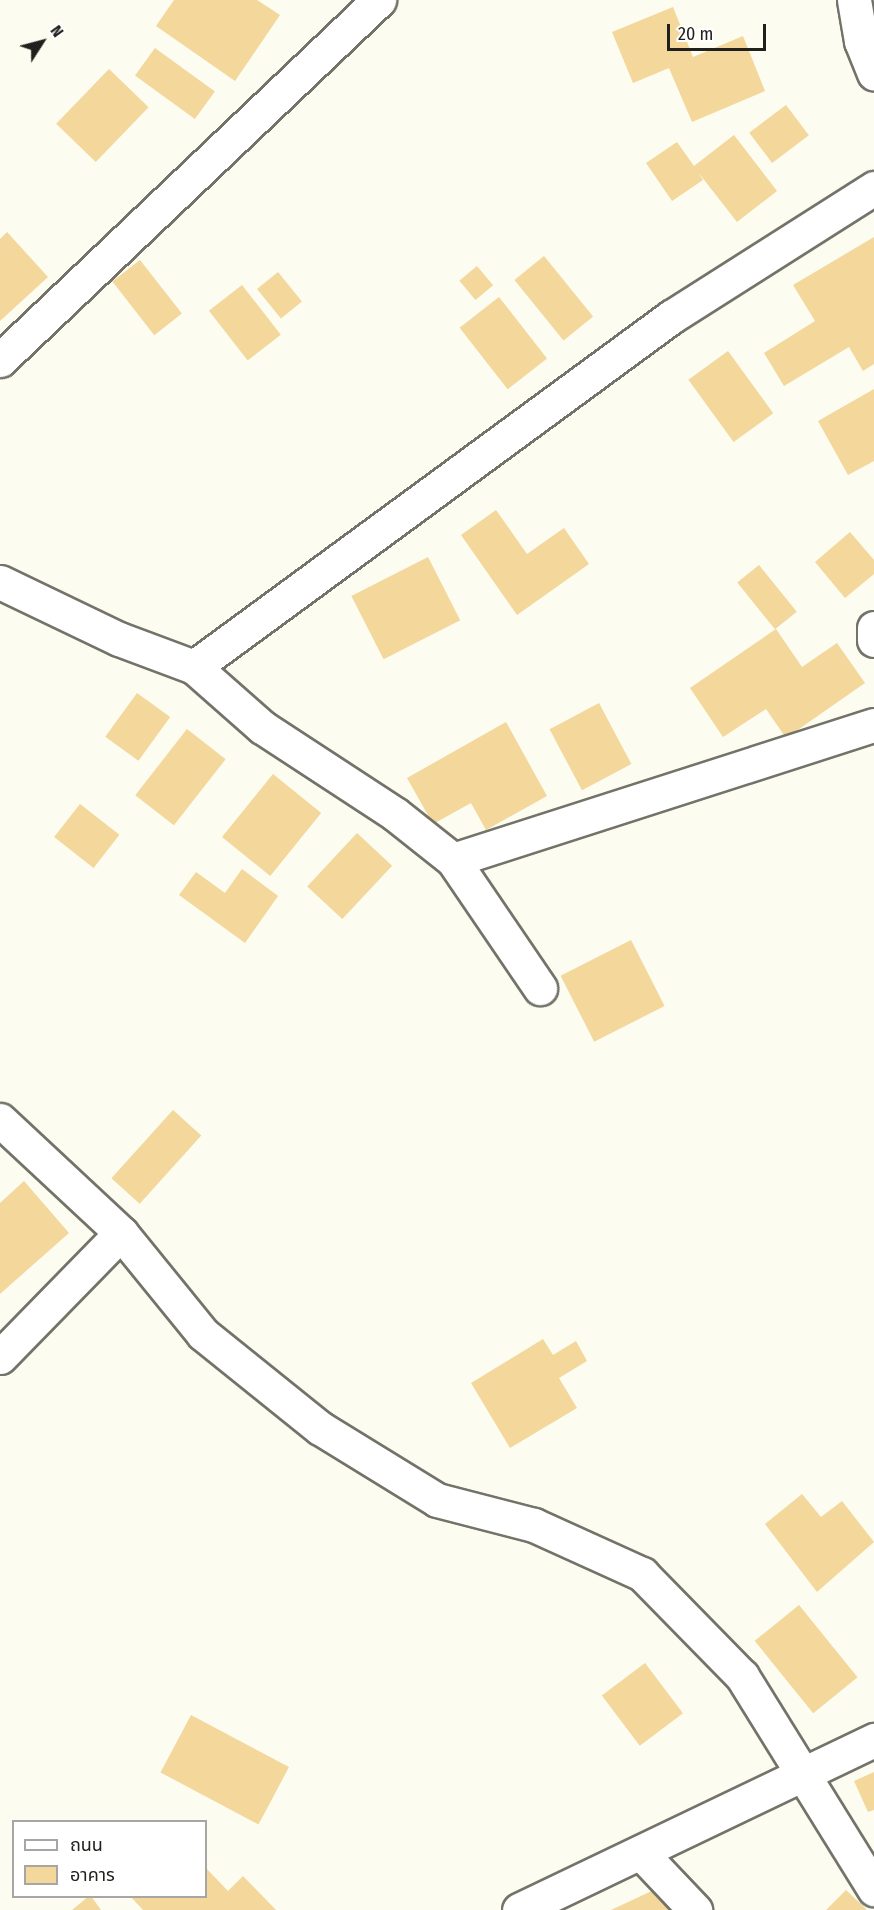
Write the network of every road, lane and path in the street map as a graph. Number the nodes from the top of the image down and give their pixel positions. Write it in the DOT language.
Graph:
graph roads {
  1 [pos="379,0"];
  2 [pos="854,0"];
  3 [pos="874,74"];
  4 [pos="874,188"];
  5 [pos="0,360"];
  6 [pos="0,582"];
  7 [pos="874,628"];
  8 [pos="874,640"];
  9 [pos="194,667"];
  10 [pos="874,726"];
  11 [pos="453,860"];
  12 [pos="540,988"];
  13 [pos="0,1120"];
  14 [pos="121,1233"];
  15 [pos="0,1357"];
  16 [pos="874,1740"];
  17 [pos="806,1773"];
  18 [pos="641,1853"];
  19 [pos="874,1890"];
  20 [pos="519,1910"];
  21 [pos="695,1910"];
  1 -- 5 [label="street"];
  2 -- 3 [label="street"];
  4 -- 9 [label="street"];
  6 -- 9 [label="street"];
  7 -- 8 [label="street"];
  9 -- 11 [label="street"];
  10 -- 11 [label="street"];
  11 -- 12 [label="street"];
  13 -- 14 [label="street"];
  14 -- 15 [label="street"];
  14 -- 17 [label="street"];
  16 -- 17 [label="street"];
  17 -- 18 [label="street"];
  17 -- 19 [label="street"];
  18 -- 20 [label="street"];
  18 -- 21 [label="street"];
}
